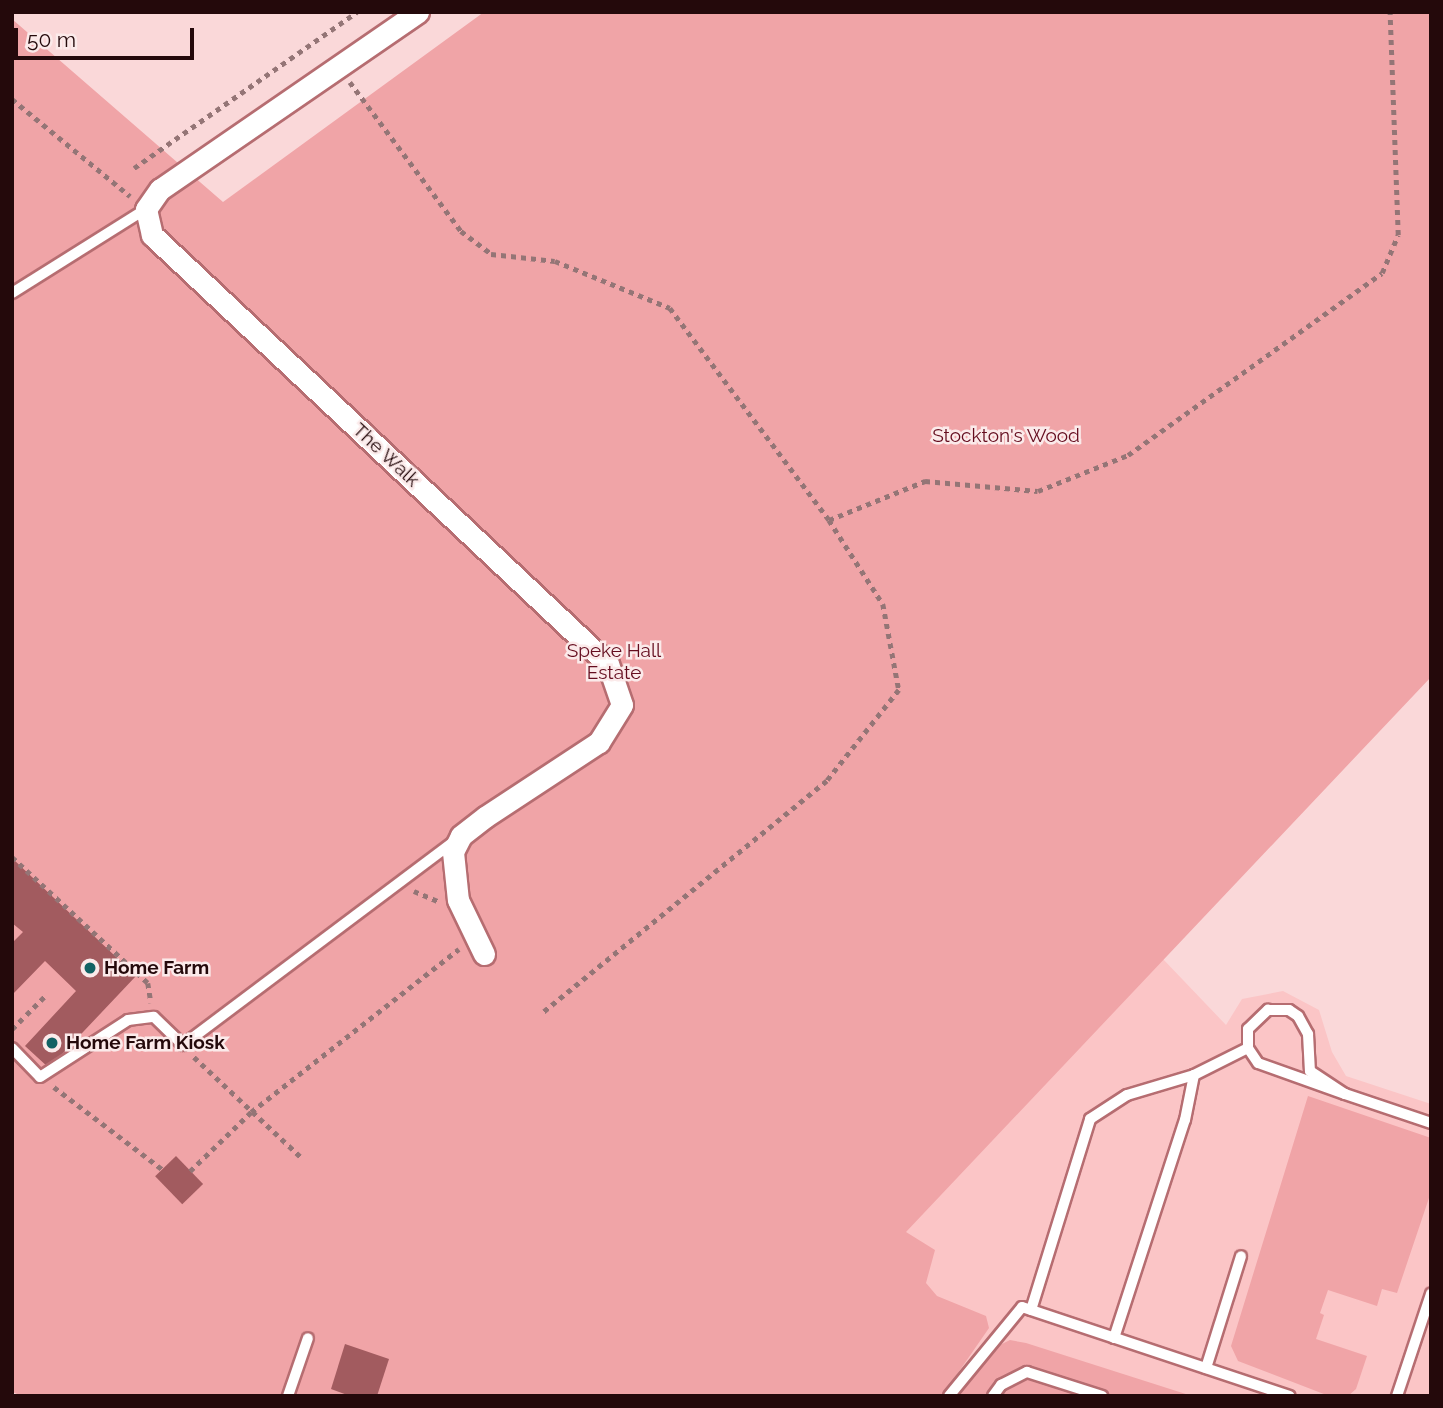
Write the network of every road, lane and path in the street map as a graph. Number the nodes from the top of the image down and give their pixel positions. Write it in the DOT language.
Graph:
graph roads {
  1 [pos="357,12"];
  2 [pos="418,12"];
  3 [pos="1391,12"];
  4 [pos="338,67"];
  5 [pos="12,99"];
  6 [pos="134,168"];
  7 [pos="146,209"];
  8 [pos="12,293"];
  9 [pos="830,520"];
  10 [pos="461,836"];
  11 [pos="12,857"];
  12 [pos="479,946"];
  13 [pos="47,994"];
  14 [pos="544,1013"];
  15 [pos="154,1017"];
  16 [pos="12,1028"];
  17 [pos="183,1045"];
  18 [pos="12,1048"];
  19 [pos="1248,1048"];
  20 [pos="1194,1075"];
  21 [pos="40,1077"];
  22 [pos="1345,1094"];
  23 [pos="251,1112"];
  24 [pos="1431,1123"];
  25 [pos="301,1157"];
  26 [pos="162,1169"];
  27 [pos="190,1171"];
  28 [pos="1241,1256"];
  29 [pos="1431,1294"];
  30 [pos="1031,1310"];
  31 [pos="308,1338"];
  32 [pos="1114,1338"];
  33 [pos="1206,1368"];
  34 [pos="288,1396"];
  35 [pos="949,1396"];
  36 [pos="993,1396"];
  37 [pos="1102,1396"];
  38 [pos="1290,1396"];
  39 [pos="1397,1396"];
  1 -- 6 [label="path"];
  2 -- 4 [label="street"];
  3 -- 9 [label="path"];
  4 -- 7 [label="street"];
  4 -- 9 [label="path"];
  5 -- 7 [label="path"];
  7 -- 8 [label="lane"];
  7 -- 10 [label="street, The Walk"];
  9 -- 14 [label="path"];
  10 -- 12 [label="street"];
  10 -- 17 [label="lane"];
  11 -- 15 [label="path"];
  12 -- 23 [label="path"];
  13 -- 16 [label="path"];
  15 -- 17 [label="lane"];
  15 -- 21 [label="lane"];
  17 -- 23 [label="path"];
  18 -- 21 [label="lane"];
  19 -- 20 [label="lane"];
  19 -- 22 [label="lane"];
  19 -- 22 [label="lane"];
  20 -- 30 [label="lane"];
  20 -- 32 [label="lane"];
  21 -- 26 [label="path"];
  22 -- 24 [label="lane"];
  23 -- 25 [label="path"];
  23 -- 27 [label="path"];
  28 -- 33 [label="lane"];
  29 -- 39 [label="lane"];
  30 -- 32 [label="lane"];
  30 -- 35 [label="lane"];
  31 -- 34 [label="lane"];
  32 -- 33 [label="lane"];
  33 -- 38 [label="lane"];
  36 -- 37 [label="lane"];
}
